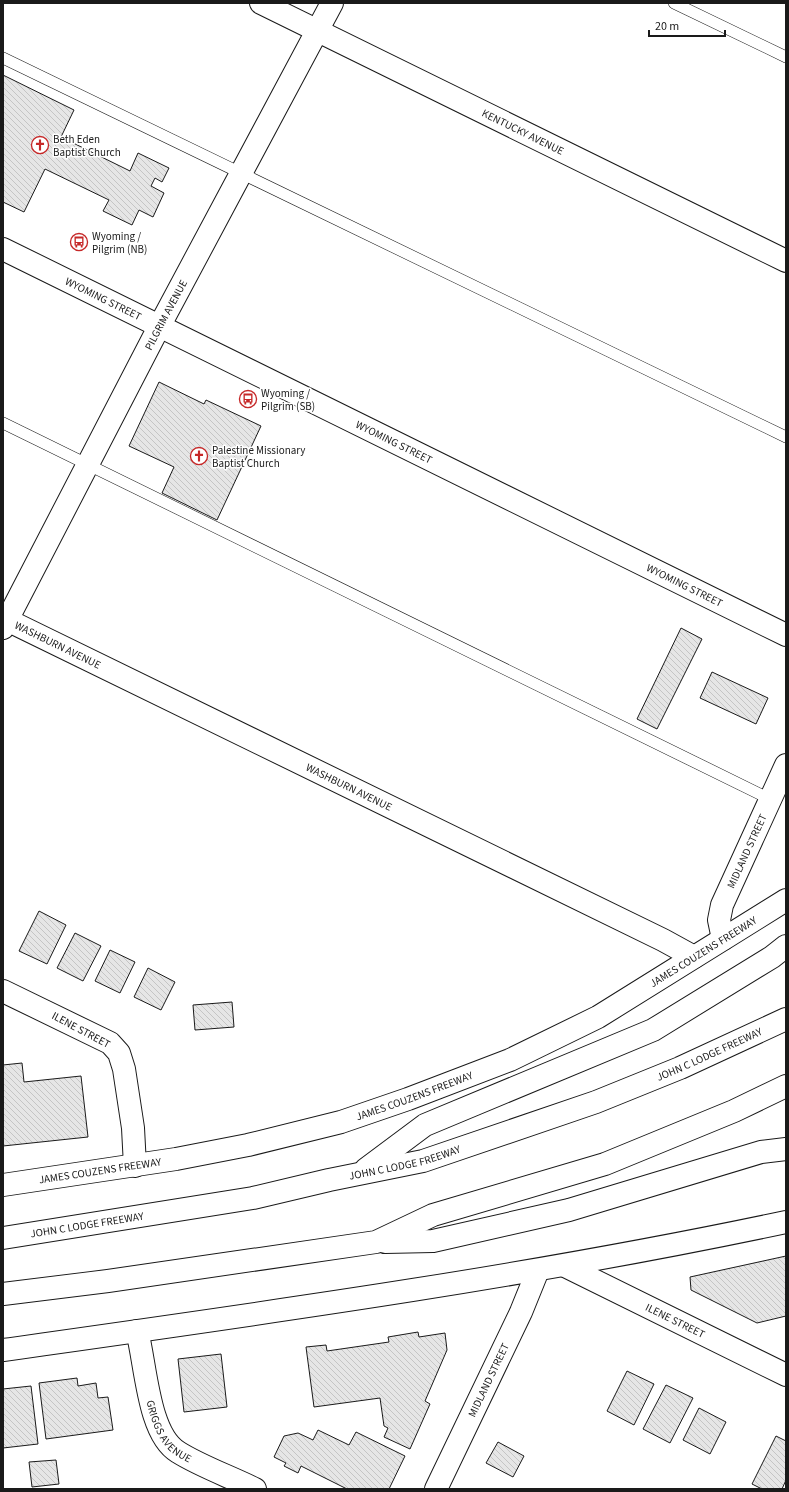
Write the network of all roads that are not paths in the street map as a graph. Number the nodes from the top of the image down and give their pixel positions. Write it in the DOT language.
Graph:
graph roads {
  1 [pos="260,3"];
  2 [pos="332,3"];
  3 [pos="674,3"];
  4 [pos="317,31"];
  5 [pos="786,57"];
  6 [pos="3,58"];
  7 [pos="242,172"];
  8 [pos="3,249"];
  9 [pos="786,260"];
  10 [pos="160,326"];
  11 [pos="3,423"];
  12 [pos="786,437"];
  13 [pos="88,465"];
  14 [pos="4,622"];
  15 [pos="786,635"];
  16 [pos="786,765"];
  17 [pos="770,799"];
  18 [pos="786,900"];
  19 [pos="723,939"];
  20 [pos="786,946"];
  21 [pos="694,957"];
  22 [pos="3,991"];
  23 [pos="786,1019"];
  24 [pos="786,1086"];
  25 [pos="786,1150"];
  26 [pos="135,1166"];
  27 [pos="360,1173"];
  28 [pos="3,1185"];
  29 [pos="786,1222"];
  30 [pos="3,1238"];
  31 [pos="376,1242"];
  32 [pos="565,1266"];
  33 [pos="538,1270"];
  34 [pos="3,1294"];
  35 [pos="137,1331"];
  36 [pos="3,1350"];
  37 [pos="786,1375"];
  38 [pos="255,1489"];
  39 [pos="436,1489"];
  1 -- 4 [label="main road, KENTUCKY AVENUE"];
  2 -- 4 [label="main road, PILGRIM AVENUE"];
  3 -- 5 [label="lane"];
  4 -- 7 [label="main road, PILGRIM AVENUE"];
  4 -- 9 [label="main road, KENTUCKY AVENUE"];
  6 -- 7 [label="lane"];
  7 -- 10 [label="main road, PILGRIM AVENUE"];
  7 -- 12 [label="lane"];
  8 -- 10 [label="main road, WYOMING STREET"];
  10 -- 13 [label="main road, PILGRIM AVENUE"];
  10 -- 15 [label="main road, WYOMING STREET"];
  11 -- 13 [label="lane"];
  13 -- 14 [label="main road, PILGRIM AVENUE"];
  13 -- 17 [label="lane"];
  14 -- 21 [label="main road, WASHBURN AVENUE"];
  16 -- 17 [label="main road, MIDLAND STREET"];
  17 -- 19 [label="main road, MIDLAND STREET"];
  18 -- 19 [label="main road, JAMES COUZENS FREEWAY"];
  19 -- 21 [label="main road, JAMES COUZENS FREEWAY"];
  20 -- 27 [label="main road"];
  21 -- 26 [label="main road, JAMES COUZENS FREEWAY"];
  22 -- 26 [label="main road, ILENE STREET"];
  23 -- 27 [label="main road, JOHN C LODGE FREEWAY"];
  24 -- 31 [label="main road"];
  25 -- 31 [label="main road"];
  26 -- 28 [label="main road, JAMES COUZENS FREEWAY"];
  27 -- 30 [label="main road, JOHN C LODGE FREEWAY"];
  29 -- 32 [label="main road"];
  31 -- 34 [label="main road"];
  32 -- 33 [label="main road"];
  32 -- 37 [label="main road, ILENE STREET"];
  33 -- 35 [label="main road"];
  33 -- 39 [label="main road, MIDLAND STREET"];
  35 -- 36 [label="main road"];
  35 -- 38 [label="main road, GRIGGS AVENUE"];
}
